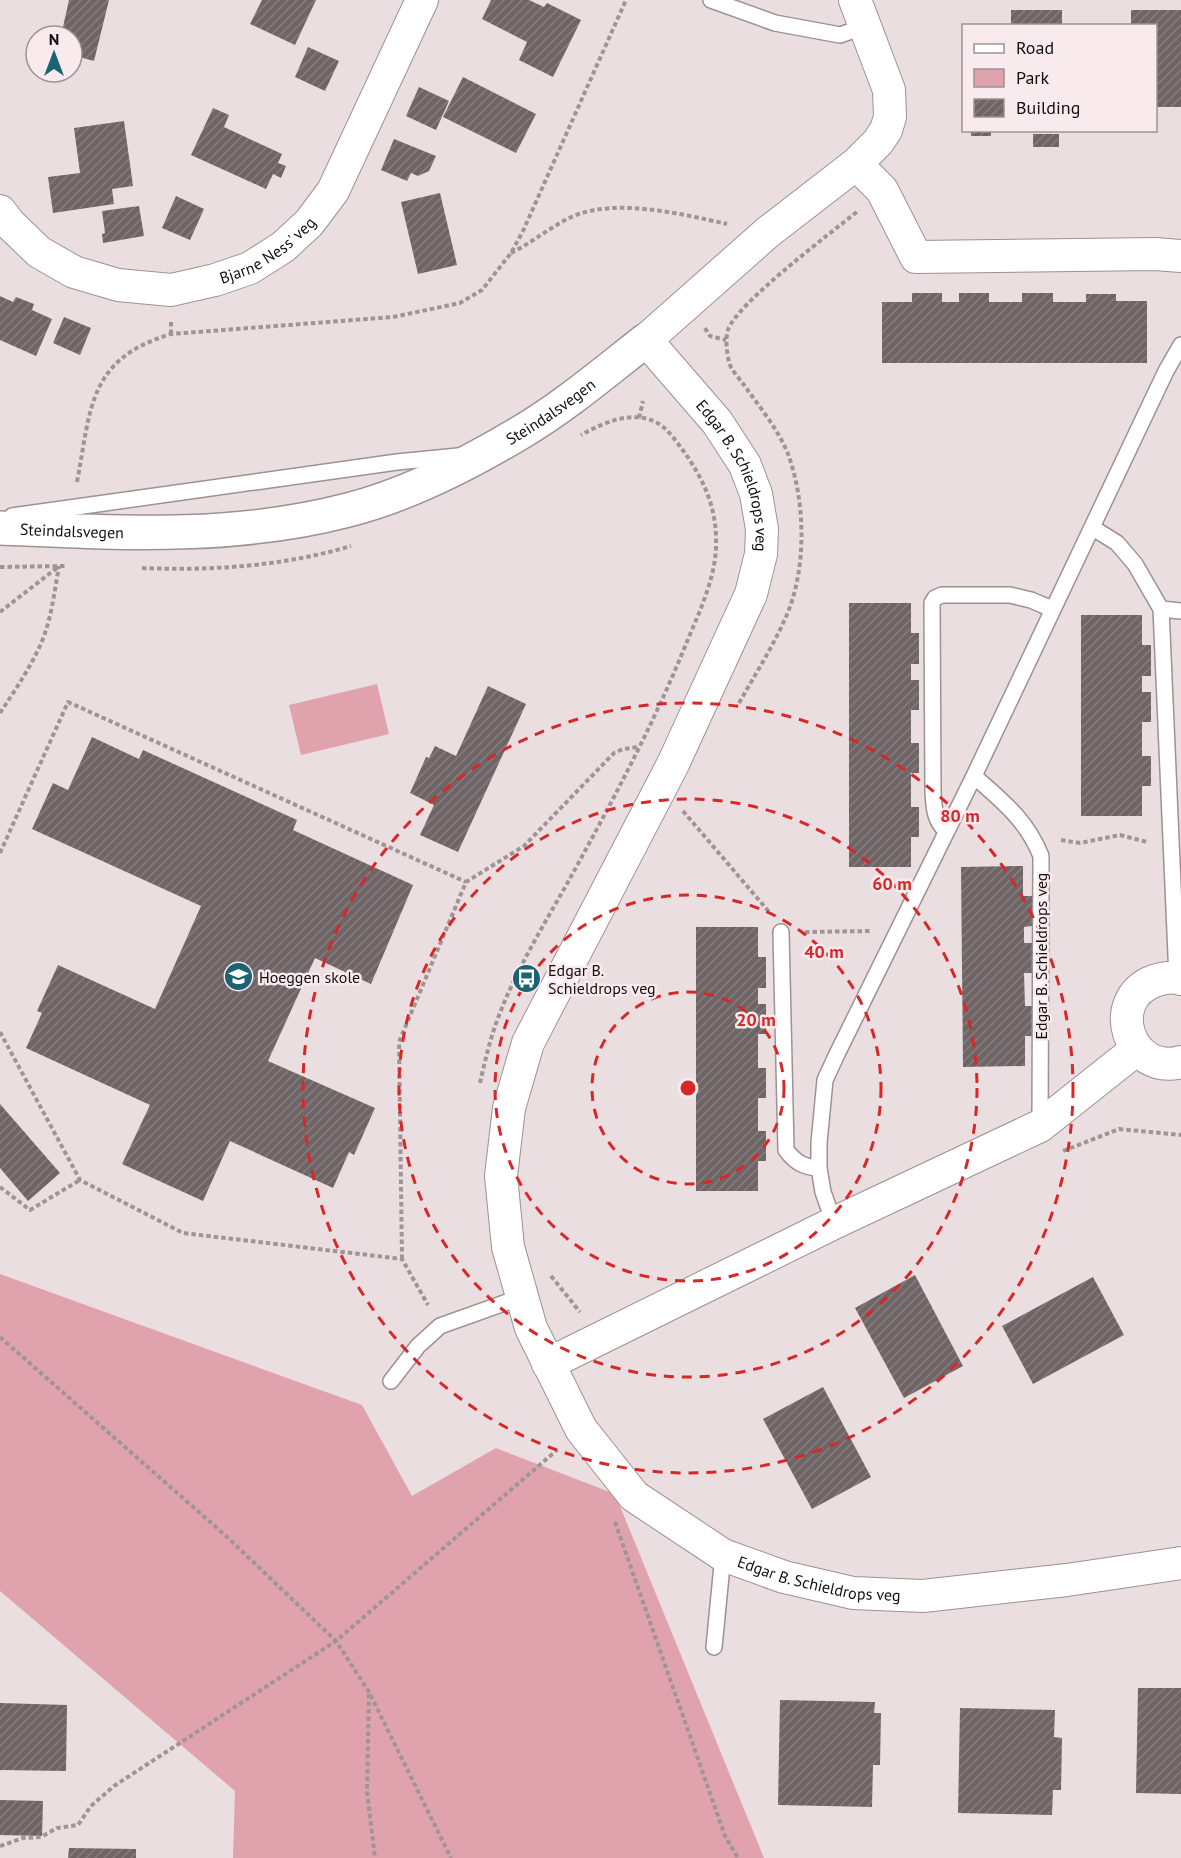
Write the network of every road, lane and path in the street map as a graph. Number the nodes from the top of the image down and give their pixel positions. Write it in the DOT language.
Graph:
graph roads {
  1 [pos="422,0"];
  2 [pos="626,0"];
  3 [pos="711,0"];
  4 [pos="860,13"];
  5 [pos="856,164"];
  6 [pos="0,211"];
  7 [pos="735,225"];
  8 [pos="511,253"];
  9 [pos="1181,256"];
  10 [pos="710,336"];
  11 [pos="646,340"];
  12 [pos="726,340"];
  13 [pos="1181,345"];
  14 [pos="643,401"];
  15 [pos="639,418"];
  16 [pos="579,436"];
  17 [pos="482,454"];
  18 [pos="76,487"];
  19 [pos="0,518"];
  20 [pos="0,528"];
  21 [pos="1093,528"];
  22 [pos="358,544"];
  23 [pos="59,560"];
  24 [pos="69,566"];
  25 [pos="0,567"];
  26 [pos="58,567"];
  27 [pos="140,568"];
  28 [pos="1052,609"];
  29 [pos="1161,609"];
  30 [pos="1181,611"];
  31 [pos="0,612"];
  32 [pos="0,713"];
  33 [pos="639,747"];
  34 [pos="974,776"];
  35 [pos="681,809"];
  36 [pos="946,831"];
  37 [pos="1033,837"];
  38 [pos="0,853"];
  39 [pos="1170,854"];
  40 [pos="466,882"];
  41 [pos="897,930"];
  42 [pos="781,932"];
  43 [pos="1179,979"];
  44 [pos="0,1032"];
  45 [pos="1137,1049"];
  46 [pos="1181,1062"];
  47 [pos="478,1092"];
  48 [pos="1040,1126"];
  49 [pos="819,1168"];
  50 [pos="80,1180"];
  51 [pos="0,1187"];
  52 [pos="834,1223"];
  53 [pos="402,1259"];
  54 [pos="548,1271"];
  55 [pos="521,1297"];
  56 [pos="578,1308"];
  57 [pos="440,1326"];
  58 [pos="0,1337"];
  59 [pos="548,1364"];
  60 [pos="391,1381"];
  61 [pos="581,1429"];
  62 [pos="634,1497"];
  63 [pos="723,1555"];
  64 [pos="1181,1563"];
  65 [pos="336,1641"];
  66 [pos="714,1647"];
  67 [pos="369,1692"];
  68 [pos="0,1846"];
  69 [pos="375,1858"];
  70 [pos="451,1858"];
  71 [pos="738,1858"];
  1 -- 6 [label="street, Bjarne Ness' veg"];
  2 -- 8 [label="path"];
  3 -- 4 [label="lane"];
  4 -- 5 [label="street, Steindalsvegen"];
  5 -- 9 [label="street"];
  5 -- 11 [label="street, Steindalsvegen"];
  7 -- 8 [label="path"];
  8 -- 18 [label="path"];
  10 -- 12 [label="path"];
  11 -- 17 [label="street, Steindalsvegen"];
  11 -- 55 [label="street, Edgar B. Schieldrops veg"];
  13 -- 21 [label="lane"];
  14 -- 15 [label="path"];
  15 -- 16 [label="path"];
  15 -- 33 [label="path"];
  17 -- 19 [label="lane"];
  17 -- 20 [label="street, Steindalsvegen"];
  21 -- 28 [label="lane"];
  21 -- 29 [label="lane"];
  22 -- 27 [label="path"];
  23 -- 26 [label="path"];
  24 -- 26 [label="path"];
  25 -- 26 [label="path"];
  26 -- 31 [label="path"];
  26 -- 32 [label="path"];
  28 -- 34 [label="lane"];
  28 -- 36 [label="lane"];
  29 -- 30 [label="lane"];
  29 -- 39 [label="lane"];
  33 -- 40 [label="path"];
  33 -- 47 [label="path"];
  34 -- 36 [label="lane"];
  34 -- 37 [label="lane, Edgar B. Schieldrops veg"];
  35 -- 42 [label="path"];
  36 -- 41 [label="lane"];
  37 -- 39 [label="path"];
  37 -- 48 [label="lane, Edgar B. Schieldrops veg"];
  38 -- 40 [label="path"];
  39 -- 43 [label="lane"];
  40 -- 53 [label="path"];
  41 -- 42 [label="path"];
  41 -- 49 [label="lane"];
  42 -- 49 [label="lane"];
  43 -- 45 [label="street"];
  44 -- 50 [label="path"];
  45 -- 46 [label="street"];
  45 -- 48 [label="street"];
  48 -- 52 [label="street"];
  49 -- 52 [label="lane"];
  50 -- 51 [label="path"];
  50 -- 53 [label="path"];
  52 -- 59 [label="street"];
  53 -- 57 [label="path"];
  54 -- 56 [label="path"];
  55 -- 57 [label="lane"];
  55 -- 59 [label="street, Edgar B. Schieldrops veg"];
  57 -- 60 [label="lane"];
  58 -- 65 [label="path"];
  59 -- 61 [label="street, Edgar B. Schieldrops veg"];
  61 -- 62 [label="street, Edgar B. Schieldrops veg"];
  61 -- 65 [label="path"];
  62 -- 63 [label="street, Edgar B. Schieldrops veg"];
  62 -- 71 [label="path"];
  63 -- 64 [label="street, Edgar B. Schieldrops veg"];
  63 -- 66 [label="lane"];
  65 -- 67 [label="path"];
  65 -- 68 [label="path"];
  67 -- 69 [label="path"];
  67 -- 70 [label="path"];
}
